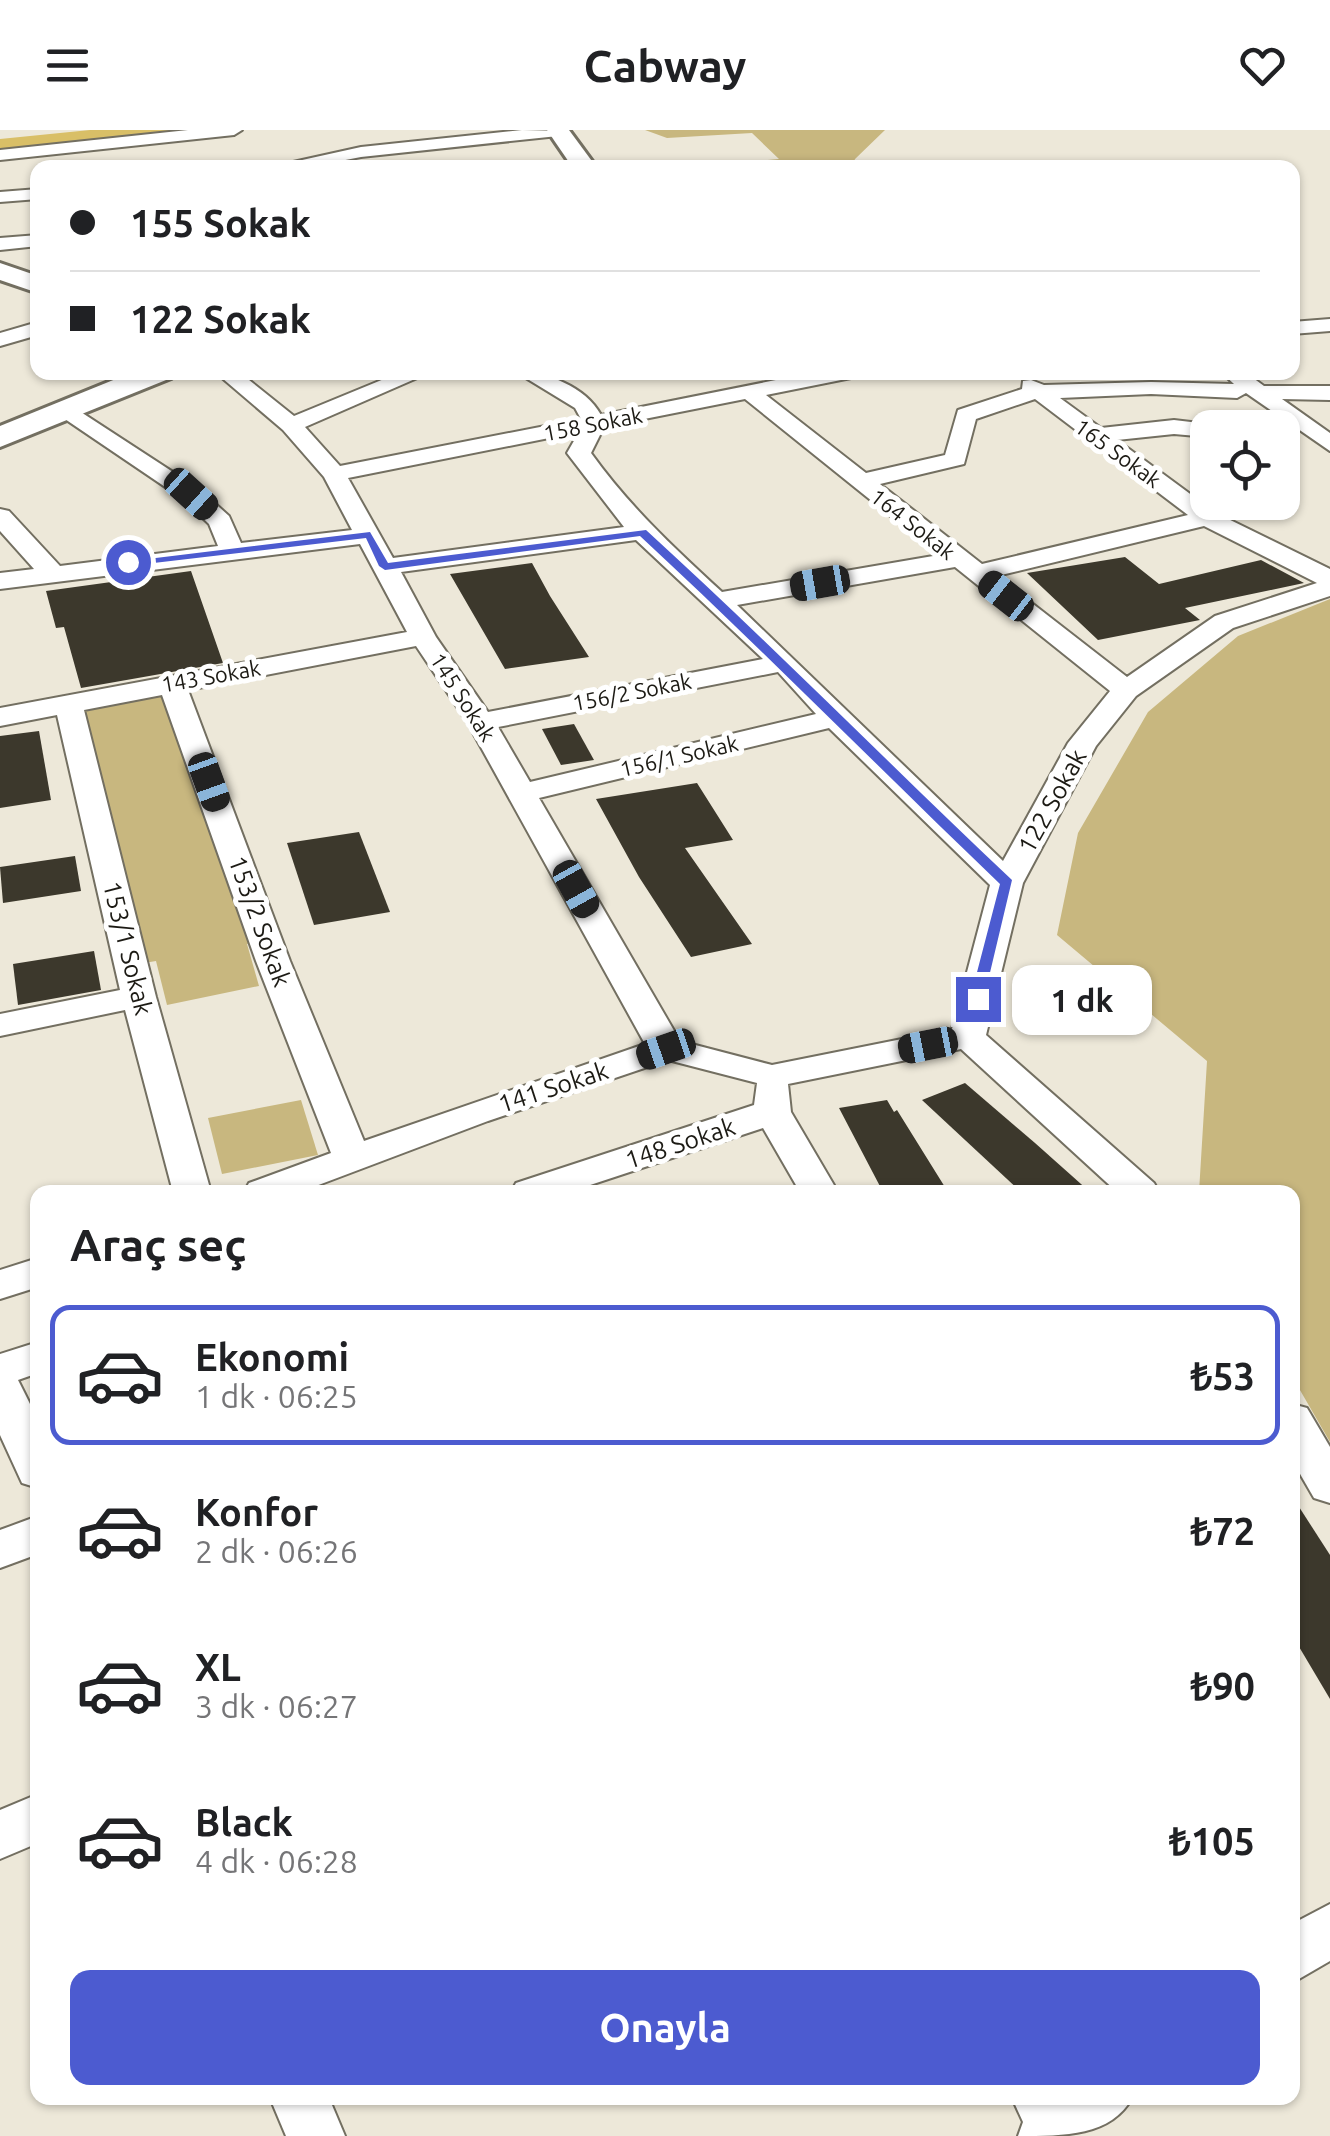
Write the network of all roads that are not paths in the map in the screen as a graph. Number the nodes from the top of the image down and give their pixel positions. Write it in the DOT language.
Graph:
graph roads {
  1 [pos="133,130"];
  2 [pos="234,130"];
  3 [pos="350,130"];
  4 [pos="558,131"];
  5 [pos="432,143"];
  6 [pos="0,144"];
  7 [pos="360,152"];
  8 [pos="0,156"];
  9 [pos="317,160"];
  10 [pos="366,160"];
  11 [pos="444,160"];
  12 [pos="579,160"];
  13 [pos="30,195"];
  14 [pos="0,198"];
  15 [pos="30,241"];
  16 [pos="0,244"];
  17 [pos="0,270"];
  18 [pos="30,282"];
  19 [pos="1330,326"];
  20 [pos="1300,328"];
  21 [pos="30,331"];
  22 [pos="0,340"];
  23 [pos="140,380"];
  24 [pos="235,380"];
  25 [pos="401,380"];
  26 [pos="540,380"];
  27 [pos="782,380"];
  28 [pos="1028,382"];
  29 [pos="1242,385"];
  30 [pos="750,393"];
  31 [pos="1330,394"];
  32 [pos="67,410"];
  33 [pos="595,424"];
  34 [pos="290,425"];
  35 [pos="1307,427"];
  36 [pos="1190,428"];
  37 [pos="1300,428"];
  38 [pos="1095,436"];
  39 [pos="0,438"];
  40 [pos="1330,444"];
  41 [pos="334,474"];
  42 [pos="858,482"];
  43 [pos="1190,506"];
  44 [pos="0,516"];
  45 [pos="1197,520"];
  46 [pos="1211,520"];
  47 [pos="642,532"];
  48 [pos="370,535"];
  49 [pos="232,551"];
  50 [pos="385,566"];
  51 [pos="967,566"];
  52 [pos="52,573"];
  53 [pos="0,581"];
  54 [pos="1330,583"];
  55 [pos="716,600"];
  56 [pos="423,637"];
  57 [pos="784,662"];
  58 [pos="172,682"];
  59 [pos="1126,690"];
  60 [pos="68,702"];
  61 [pos="0,717"];
  62 [pos="835,718"];
  63 [pos="481,722"];
  64 [pos="522,793"];
  65 [pos="1007,883"];
  66 [pos="140,997"];
  67 [pos="0,1025"];
  68 [pos="968,1037"];
  69 [pos="666,1049"];
  70 [pos="772,1094"];
  71 [pos="352,1158"];
  72 [pos="190,1185"];
  73 [pos="281,1185"];
  74 [pos="547,1185"];
  75 [pos="816,1185"];
  76 [pos="1132,1185"];
  77 [pos="30,1275"];
  78 [pos="0,1285"];
  79 [pos="30,1360"];
  80 [pos="0,1370"];
  81 [pos="0,1385"];
  82 [pos="1300,1436"];
  83 [pos="30,1453"];
  84 [pos="1330,1486"];
  85 [pos="30,1537"];
  86 [pos="0,1550"];
  87 [pos="30,1821"];
  88 [pos="0,1835"];
  89 [pos="1330,1930"];
  90 [pos="1300,1951"];
  91 [pos="301,2105"];
  92 [pos="316,2136"];
  1 -- 6 [label="street"];
  2 -- 8 [label="street"];
  3 -- 7 [label="street"];
  4 -- 5 [label="street"];
  4 -- 12 [label="main road"];
  5 -- 7 [label="street"];
  5 -- 11 [label="street"];
  7 -- 9 [label="street"];
  7 -- 10 [label="street"];
  13 -- 14 [label="street"];
  15 -- 16 [label="street"];
  17 -- 18 [label="main road"];
  19 -- 20 [label="street"];
  21 -- 22 [label="street"];
  23 -- 32 [label="main road"];
  24 -- 34 [label="street, 145 Sokak"];
  25 -- 34 [label="street"];
  26 -- 33 [label="street"];
  27 -- 30 [label="street, 158 Sokak"];
  28 -- 29 [label="street"];
  28 -- 38 [label="street, 165 Sokak"];
  28 -- 42 [label="street"];
  29 -- 31 [label="street"];
  29 -- 35 [label="street"];
  30 -- 33 [label="street, 158 Sokak"];
  30 -- 42 [label="street, 164 Sokak"];
  32 -- 39 [label="main road"];
  32 -- 49 [label="street"];
  33 -- 41 [label="street, 158 Sokak"];
  33 -- 47 [label="street"];
  34 -- 41 [label="street, 145 Sokak"];
  35 -- 37 [label="street"];
  35 -- 40 [label="street"];
  36 -- 38 [label="street"];
  38 -- 43 [label="street, 165 Sokak"];
  41 -- 48 [label="street, 145 Sokak"];
  42 -- 51 [label="street, 164 Sokak"];
  44 -- 52 [label="street"];
  45 -- 51 [label="street"];
  46 -- 54 [label="street, 165 Sokak"];
  47 -- 50 [label="street"];
  47 -- 55 [label="street"];
  48 -- 49 [label="street"];
  48 -- 50 [label="street, 145 Sokak"];
  49 -- 52 [label="street"];
  50 -- 56 [label="street, 145 Sokak"];
  51 -- 55 [label="street"];
  51 -- 59 [label="street, 164 Sokak"];
  52 -- 53 [label="street"];
  54 -- 59 [label="street, 122 Sokak"];
  55 -- 57 [label="street"];
  56 -- 58 [label="street, 143 Sokak"];
  56 -- 63 [label="street, 145 Sokak"];
  57 -- 62 [label="street"];
  57 -- 63 [label="street, 156/2 Sokak"];
  58 -- 60 [label="street, 143 Sokak"];
  58 -- 71 [label="street, 153/2 Sokak"];
  59 -- 65 [label="street, 122 Sokak"];
  60 -- 61 [label="street, 143 Sokak"];
  60 -- 66 [label="street, 153/1 Sokak"];
  62 -- 64 [label="street, 156/1 Sokak"];
  62 -- 65 [label="street"];
  63 -- 64 [label="street, 145 Sokak"];
  64 -- 69 [label="street, 145 Sokak"];
  65 -- 68 [label="street, 122 Sokak"];
  66 -- 67 [label="street"];
  66 -- 72 [label="street, 153/1 Sokak"];
  68 -- 70 [label="street"];
  68 -- 76 [label="street"];
  69 -- 70 [label="street"];
  69 -- 71 [label="street, 141 Sokak"];
  70 -- 74 [label="street, 148 Sokak"];
  70 -- 75 [label="street"];
  71 -- 73 [label="street, 141 Sokak"];
  77 -- 78 [label="street"];
  79 -- 80 [label="street"];
  81 -- 83 [label="street"];
  82 -- 84 [label="street"];
  85 -- 86 [label="street"];
  87 -- 88 [label="street"];
  89 -- 90 [label="street"];
  91 -- 92 [label="street"];
}
